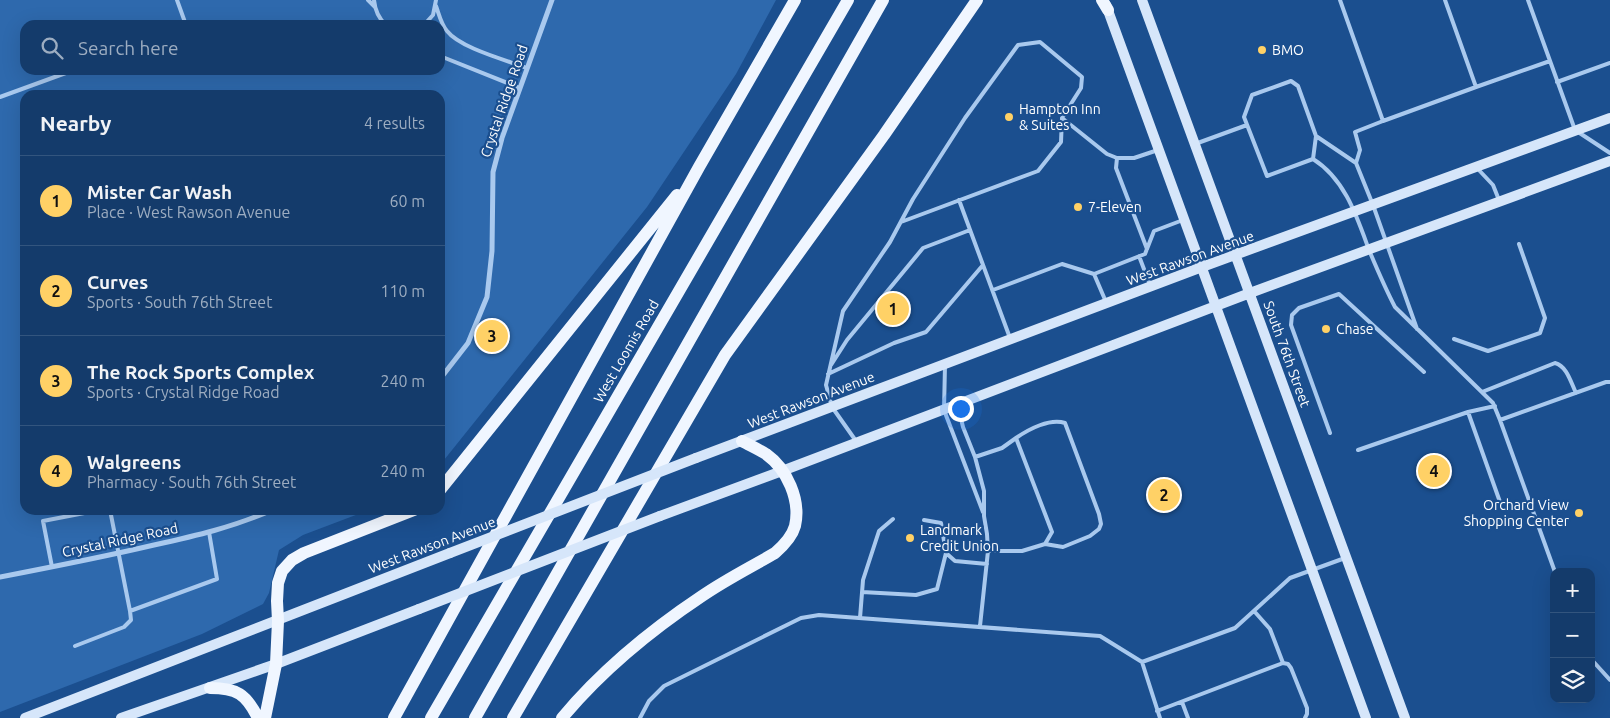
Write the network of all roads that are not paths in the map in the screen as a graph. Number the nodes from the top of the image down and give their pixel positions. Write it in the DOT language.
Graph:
graph roads {
  1 [pos="177,0"];
  2 [pos="368,0"];
  3 [pos="374,0"];
  4 [pos="436,0"];
  5 [pos="552,0"];
  6 [pos="794,0"];
  7 [pos="848,0"];
  8 [pos="883,0"];
  9 [pos="977,0"];
  10 [pos="1142,0"];
  11 [pos="1340,0"];
  12 [pos="1445,0"];
  13 [pos="1528,0"];
  14 [pos="1105,3"];
  15 [pos="436,6"];
  16 [pos="375,7"];
  17 [pos="184,20"];
  18 [pos="382,20"];
  19 [pos="428,20"];
  20 [pos="442,20"];
  21 [pos="445,28"];
  22 [pos="445,58"];
  23 [pos="1550,62"];
  24 [pos="1610,63"];
  25 [pos="527,68"];
  26 [pos="60,75"];
  27 [pos="1558,82"];
  28 [pos="520,88"];
  29 [pos="1476,88"];
  30 [pos="0,97"];
  31 [pos="1062,118"];
  32 [pos="1610,118"];
  33 [pos="1383,121"];
  34 [pos="1247,125"];
  35 [pos="1575,130"];
  36 [pos="1316,136"];
  37 [pos="1195,144"];
  38 [pos="1159,149"];
  39 [pos="1610,153"];
  40 [pos="1117,158"];
  41 [pos="1313,159"];
  42 [pos="1610,162"];
  43 [pos="1356,163"];
  44 [pos="699,167"];
  45 [pos="1475,167"];
  46 [pos="958,200"];
  47 [pos="1499,202"];
  48 [pos="1372,205"];
  49 [pos="1355,211"];
  50 [pos="1185,220"];
  51 [pos="901,222"];
  52 [pos="970,230"];
  53 [pos="1386,244"];
  54 [pos="1519,244"];
  55 [pos="1147,249"];
  56 [pos="1369,250"];
  57 [pos="1236,255"];
  58 [pos="1139,256"];
  59 [pos="983,265"];
  60 [pos="1202,268"];
  61 [pos="1094,274"];
  62 [pos="1151,287"];
  63 [pos="993,290"];
  64 [pos="1250,293"];
  65 [pos="1107,304"];
  66 [pos="1216,307"];
  67 [pos="1418,331"];
  68 [pos="1454,339"];
  69 [pos="1011,340"];
  70 [pos="945,364"];
  71 [pos="829,369"];
  72 [pos="1424,372"];
  73 [pos="445,373"];
  74 [pos="828,374"];
  75 [pos="1610,382"];
  76 [pos="1482,392"];
  77 [pos="1576,393"];
  78 [pos="958,405"];
  79 [pos="1494,406"];
  80 [pos="832,407"];
  81 [pos="944,410"];
  82 [pos="1468,412"];
  83 [pos="1500,420"];
  84 [pos="1330,433"];
  85 [pos="1016,438"];
  86 [pos="742,441"];
  87 [pos="857,443"];
  88 [pos="1358,450"];
  89 [pos="975,458"];
  90 [pos="782,471"];
  91 [pos="445,484"];
  92 [pos="1500,502"];
  93 [pos="74,515"];
  94 [pos="111,515"];
  95 [pos="261,515"];
  96 [pos="401,515"];
  97 [pos="984,516"];
  98 [pos="892,519"];
  99 [pos="924,520"];
  100 [pos="209,532"];
  101 [pos="1045,544"];
  102 [pos="988,552"];
  103 [pos="119,553"];
  104 [pos="946,553"];
  105 [pos="1346,558"];
  106 [pos="987,564"];
  107 [pos="52,567"];
  108 [pos="1554,568"];
  109 [pos="1312,570"];
  110 [pos="0,577"];
  111 [pos="862,592"];
  112 [pos="130,611"];
  113 [pos="1254,611"];
  114 [pos="860,618"];
  115 [pos="278,621"];
  116 [pos="980,626"];
  117 [pos="74,646"];
  118 [pos="1142,662"];
  119 [pos="1283,663"];
  120 [pos="1595,663"];
  121 [pos="276,664"];
  122 [pos="1610,680"];
  123 [pos="210,688"];
  124 [pos="1182,702"];
  125 [pos="1158,711"];
  126 [pos="25,718"];
  127 [pos="121,718"];
  128 [pos="258,718"];
  129 [pos="265,718"];
  130 [pos="394,718"];
  131 [pos="431,718"];
  132 [pos="474,718"];
  133 [pos="513,718"];
  134 [pos="562,718"];
  135 [pos="640,718"];
  136 [pos="1160,718"];
  137 [pos="1188,718"];
  138 [pos="1305,718"];
  139 [pos="1366,718"];
  140 [pos="1405,718"];
  1 -- 17 [label="lane"];
  2 -- 16 [label="lane"];
  3 -- 16 [label="lane"];
  4 -- 15 [label="lane"];
  5 -- 25 [label="street, Crystal Ridge Road"];
  6 -- 44 [label="main road"];
  7 -- 131 [label="main road, West Loomis Road"];
  8 -- 132 [label="main road"];
  9 -- 133 [label="main road"];
  10 -- 37 [label="main road, South 76th Street"];
  11 -- 33 [label="lane"];
  12 -- 29 [label="lane"];
  13 -- 23 [label="lane"];
  14 -- 38 [label="main road"];
  15 -- 19 [label="lane"];
  15 -- 20 [label="lane"];
  16 -- 18 [label="lane"];
  21 -- 25 [label="lane"];
  22 -- 28 [label="lane"];
  23 -- 27 [label="lane"];
  23 -- 29 [label="lane"];
  24 -- 27 [label="lane"];
  25 -- 28 [label="street, Crystal Ridge Road"];
  26 -- 30 [label="lane"];
  27 -- 35 [label="lane"];
  28 -- 73 [label="street, Crystal Ridge Road"];
  29 -- 33 [label="lane"];
  31 -- 40 [label="lane"];
  31 -- 46 [label="lane"];
  31 -- 51 [label="lane"];
  32 -- 35 [label="main road, West Rawson Avenue"];
  33 -- 43 [label="lane"];
  34 -- 36 [label="lane"];
  34 -- 37 [label="lane"];
  34 -- 41 [label="lane"];
  35 -- 39 [label="lane"];
  35 -- 45 [label="main road, West Rawson Avenue"];
  36 -- 41 [label="lane"];
  36 -- 43 [label="lane"];
  37 -- 57 [label="main road, South 76th Street"];
  38 -- 40 [label="lane"];
  38 -- 50 [label="main road"];
  40 -- 55 [label="lane"];
  41 -- 49 [label="lane"];
  42 -- 47 [label="main road"];
  43 -- 48 [label="lane"];
  44 -- 91 [label="main road"];
  44 -- 130 [label="main road"];
  45 -- 47 [label="lane"];
  45 -- 48 [label="main road, West Rawson Avenue"];
  46 -- 51 [label="lane"];
  46 -- 52 [label="lane"];
  47 -- 53 [label="main road"];
  48 -- 49 [label="main road, West Rawson Avenue"];
  48 -- 53 [label="lane"];
  49 -- 56 [label="lane"];
  49 -- 57 [label="main road, West Rawson Avenue"];
  50 -- 55 [label="lane"];
  50 -- 60 [label="main road"];
  51 -- 71 [label="lane"];
  52 -- 59 [label="lane"];
  52 -- 71 [label="lane"];
  53 -- 56 [label="main road"];
  53 -- 67 [label="lane"];
  54 -- 68 [label="lane"];
  55 -- 58 [label="lane"];
  56 -- 64 [label="main road"];
  56 -- 67 [label="lane"];
  57 -- 60 [label="main road, West Rawson Avenue"];
  57 -- 64 [label="main road, South 76th Street"];
  58 -- 61 [label="lane"];
  58 -- 62 [label="lane"];
  59 -- 63 [label="lane"];
  59 -- 74 [label="lane"];
  60 -- 62 [label="main road, West Rawson Avenue"];
  60 -- 66 [label="main road"];
  61 -- 63 [label="lane"];
  61 -- 65 [label="lane"];
  62 -- 65 [label="main road, West Rawson Avenue"];
  63 -- 69 [label="lane"];
  64 -- 66 [label="main road"];
  64 -- 105 [label="main road, South 76th Street"];
  65 -- 69 [label="main road, West Rawson Avenue"];
  66 -- 78 [label="main road"];
  66 -- 109 [label="main road"];
  67 -- 76 [label="lane"];
  69 -- 70 [label="main road, West Rawson Avenue"];
  70 -- 80 [label="main road, West Rawson Avenue"];
  70 -- 81 [label="lane"];
  71 -- 74 [label="lane"];
  72 -- 84 [label="lane"];
  74 -- 80 [label="lane"];
  75 -- 77 [label="lane"];
  76 -- 77 [label="lane"];
  76 -- 79 [label="lane"];
  77 -- 83 [label="lane"];
  78 -- 81 [label="main road"];
  78 -- 89 [label="lane"];
  79 -- 82 [label="lane"];
  79 -- 83 [label="lane"];
  80 -- 86 [label="main road, West Rawson Avenue"];
  80 -- 87 [label="lane"];
  81 -- 87 [label="main road"];
  81 -- 97 [label="lane"];
  82 -- 88 [label="lane"];
  82 -- 92 [label="lane"];
  83 -- 108 [label="lane"];
  85 -- 89 [label="lane"];
  85 -- 101 [label="lane"];
  85 -- 101 [label="lane"];
  86 -- 90 [label="main road"];
  86 -- 115 [label="main road, West Rawson Avenue, bridge"];
  87 -- 90 [label="main road"];
  89 -- 97 [label="lane"];
  90 -- 121 [label="main road, bridge"];
  90 -- 134 [label="main road"];
  93 -- 107 [label="lane"];
  94 -- 103 [label="lane"];
  95 -- 100 [label="street, Crystal Ridge Road"];
  96 -- 115 [label="main road"];
  97 -- 102 [label="lane"];
  98 -- 111 [label="lane"];
  99 -- 104 [label="lane"];
  100 -- 103 [label="street, Crystal Ridge Road"];
  100 -- 112 [label="lane"];
  101 -- 102 [label="lane"];
  102 -- 106 [label="lane"];
  103 -- 107 [label="street, Crystal Ridge Road"];
  103 -- 112 [label="lane"];
  104 -- 106 [label="lane"];
  104 -- 111 [label="lane"];
  105 -- 109 [label="lane"];
  105 -- 140 [label="main road, South 76th Street"];
  106 -- 116 [label="lane"];
  107 -- 110 [label="street, Crystal Ridge Road"];
  109 -- 113 [label="lane"];
  109 -- 139 [label="main road"];
  111 -- 114 [label="lane"];
  112 -- 117 [label="lane"];
  113 -- 118 [label="lane"];
  113 -- 119 [label="lane"];
  114 -- 116 [label="lane"];
  114 -- 135 [label="lane"];
  115 -- 121 [label="main road"];
  115 -- 126 [label="main road, West Rawson Avenue"];
  116 -- 118 [label="lane"];
  118 -- 125 [label="lane"];
  119 -- 124 [label="lane"];
  119 -- 138 [label="lane"];
  120 -- 122 [label="lane"];
  121 -- 123 [label="main road"];
  121 -- 129 [label="main road"];
  123 -- 127 [label="main road"];
  123 -- 128 [label="main road"];
  124 -- 125 [label="lane"];
  124 -- 137 [label="lane"];
  125 -- 136 [label="lane"];
}
